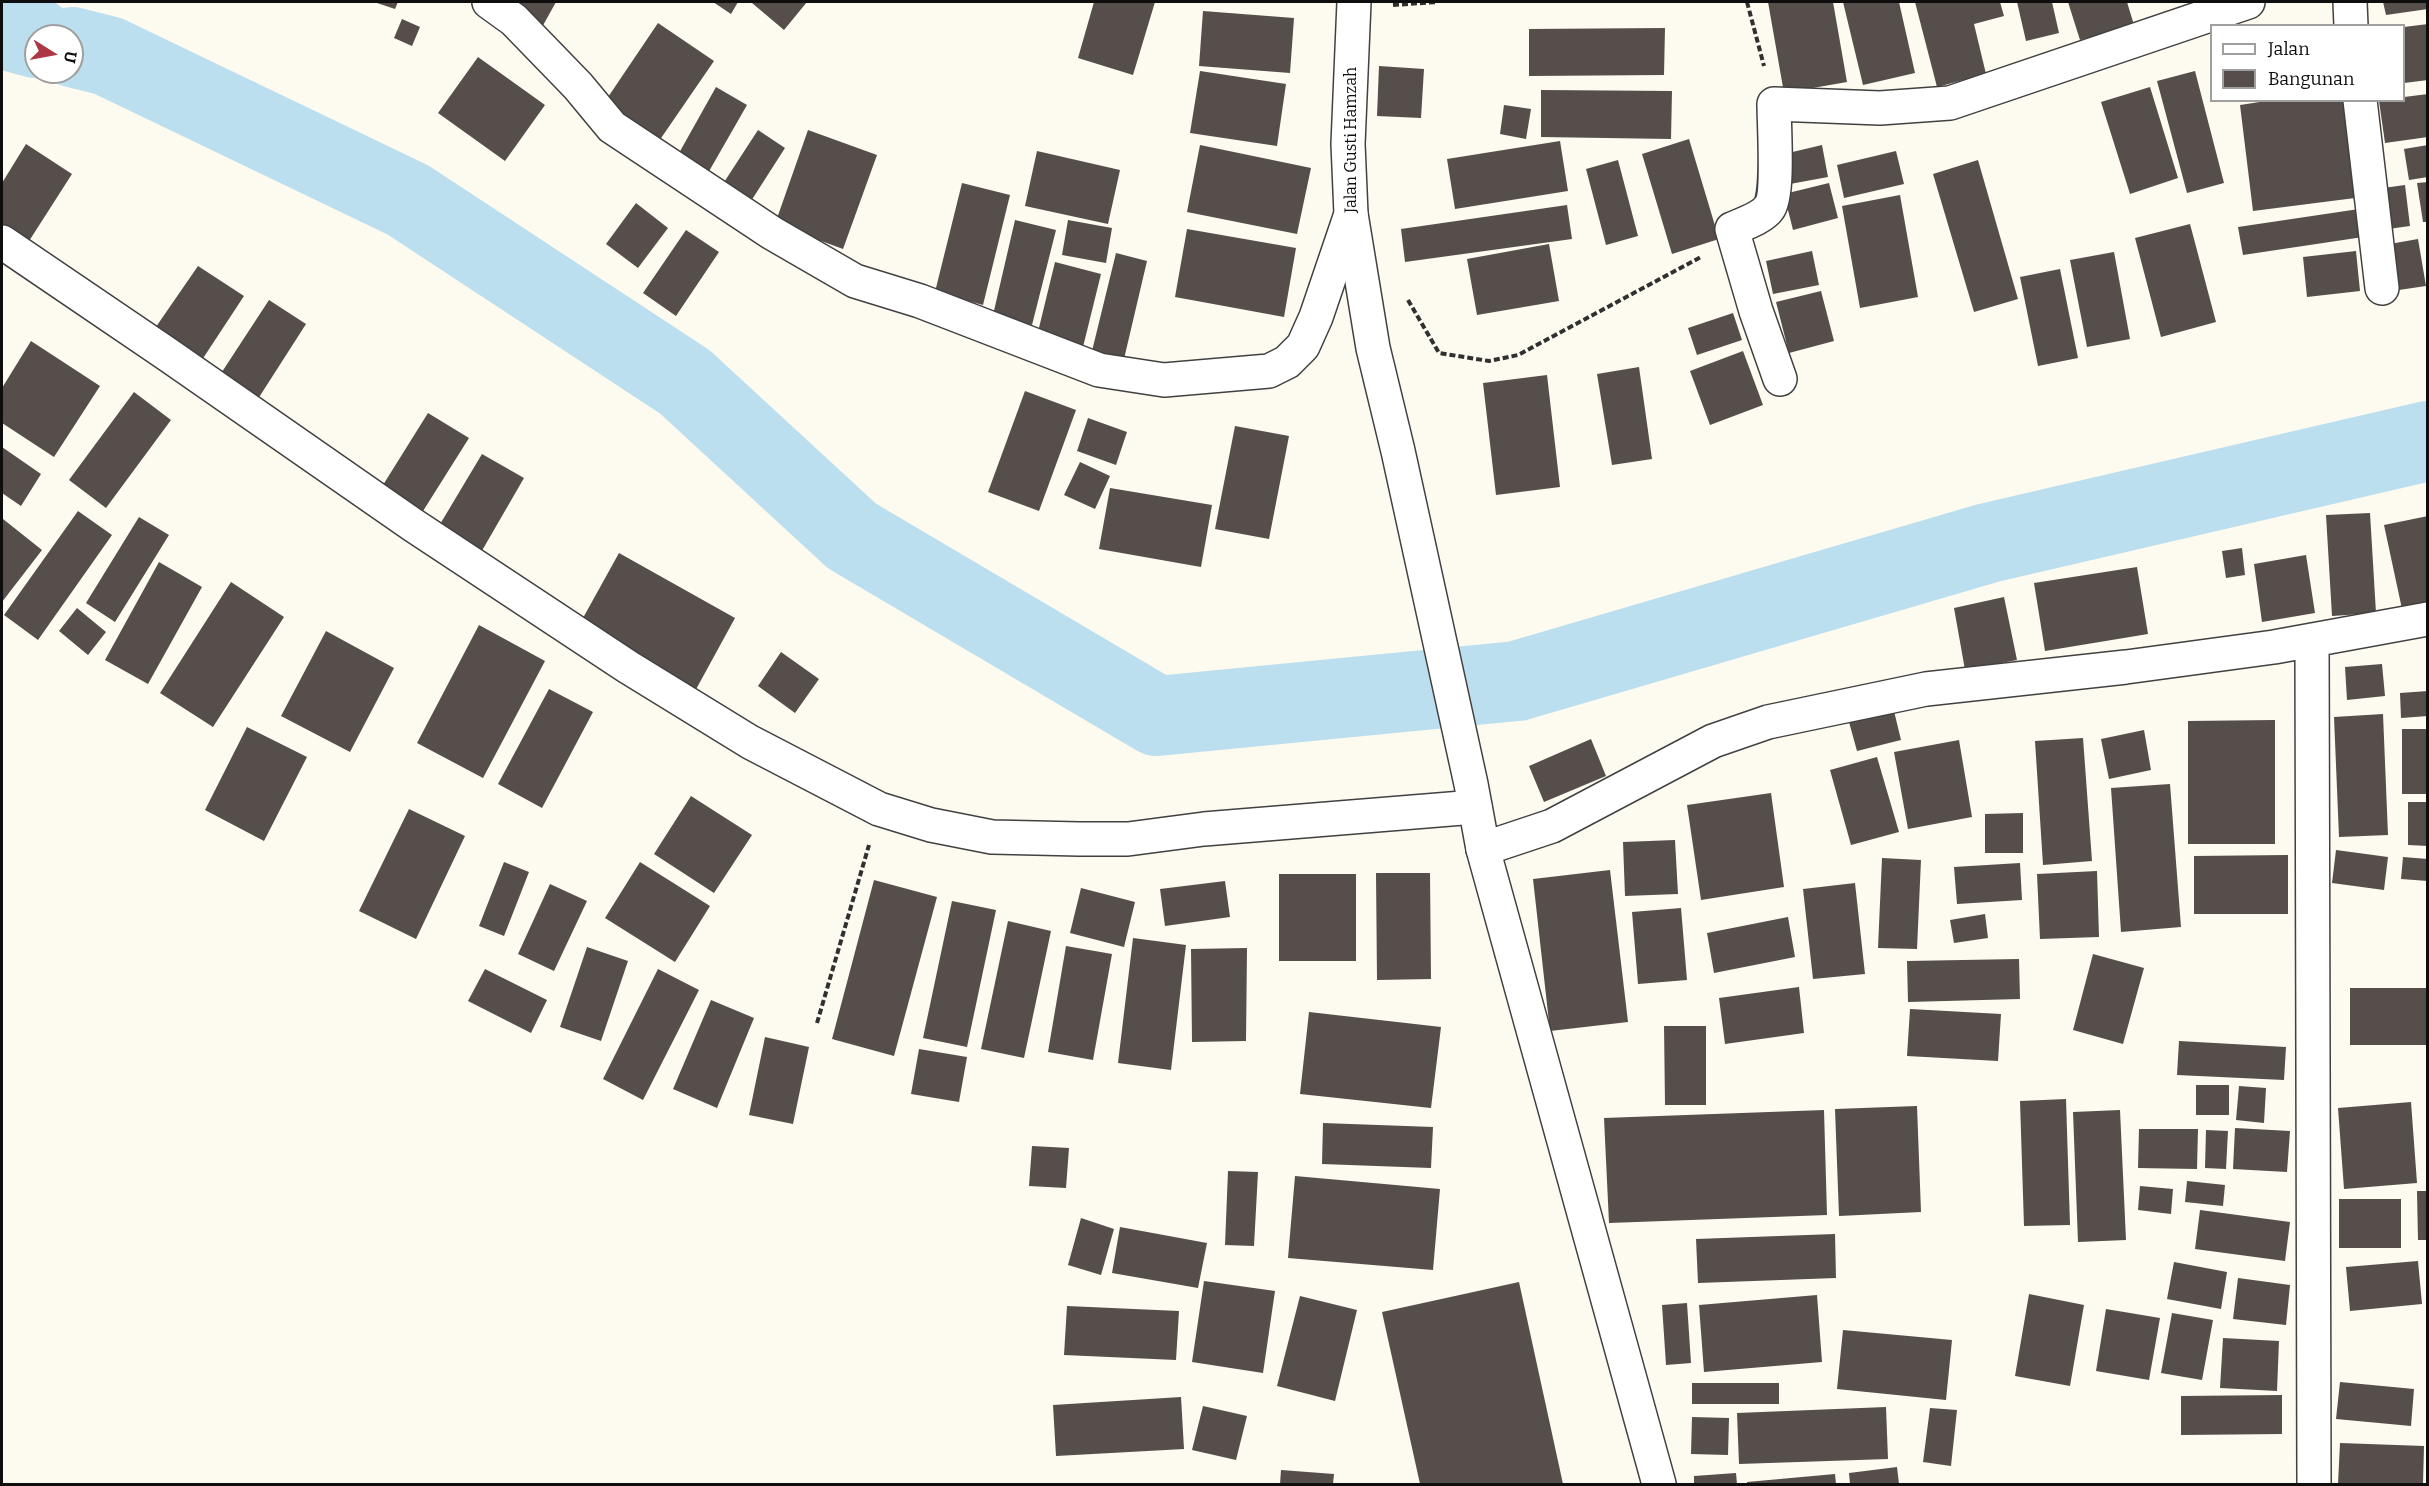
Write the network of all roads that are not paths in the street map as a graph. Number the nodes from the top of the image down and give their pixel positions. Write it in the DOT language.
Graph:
graph roads {
  1 [pos="489,2"];
  2 [pos="1354,2"];
  3 [pos="2248,2"];
  4 [pos="2350,2"];
  5 [pos="2351,24"];
  6 [pos="2360,102"];
  7 [pos="1351,214"];
  8 [pos="2,242"];
  9 [pos="2382,288"];
  10 [pos="1780,379"];
  11 [pos="2427,619"];
  12 [pos="2312,640"];
  13 [pos="1473,796"];
  14 [pos="1483,849"];
  15 [pos="1659,1485"];
  16 [pos="2314,1485"];
  1 -- 7 [label="street"];
  2 -- 7 [label="street, Jalan Gusti Hamzah"];
  3 -- 10 [label="street"];
  4 -- 5 [label="street"];
  6 -- 9 [label="street"];
  7 -- 13 [label="street, Jalan Gusti Hamzah"];
  8 -- 13 [label="street"];
  11 -- 12 [label="street"];
  12 -- 14 [label="street"];
  12 -- 16 [label="street"];
  13 -- 14 [label="street, Jalan Gusti Hamzah"];
  14 -- 15 [label="street, Jalan Gusti Hamzah"];
}
